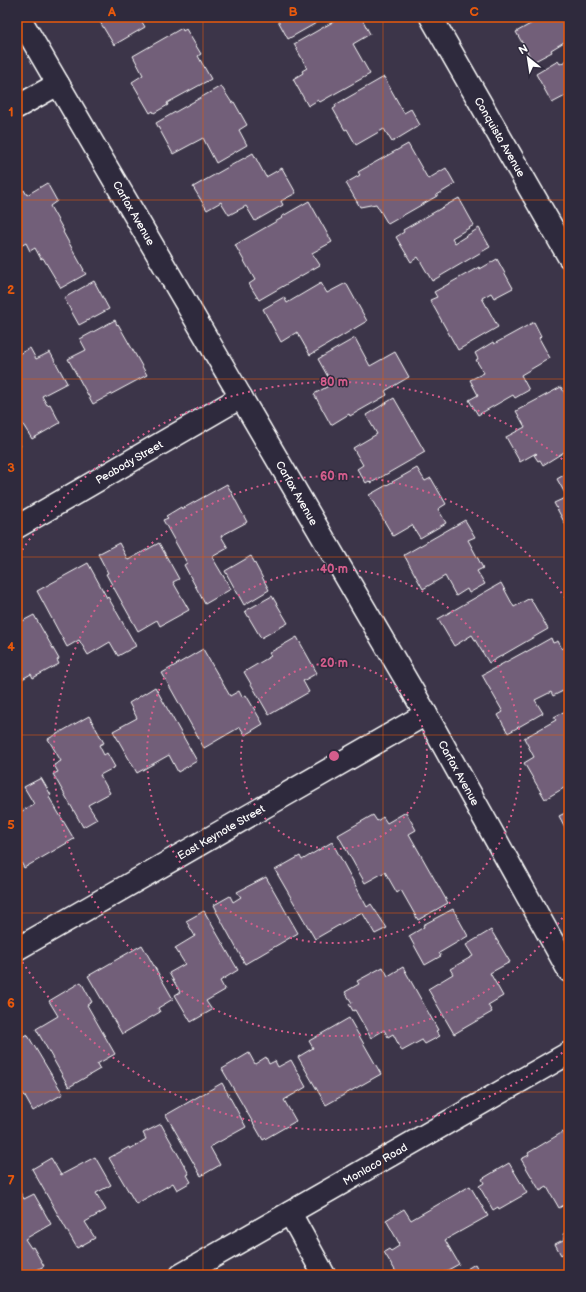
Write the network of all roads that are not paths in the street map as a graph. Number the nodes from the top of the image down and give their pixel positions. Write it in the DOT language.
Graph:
graph roads {
  1 [pos="19,17"];
  2 [pos="431,17"];
  3 [pos="58,84"];
  4 [pos="17,107"];
  5 [pos="569,257"];
  6 [pos="241,397"];
  7 [pos="17,527"];
  8 [pos="426,714"];
  9 [pos="17,949"];
  10 [pos="569,971"];
  11 [pos="569,1053"];
  12 [pos="290,1213"];
  13 [pos="181,1275"];
  14 [pos="324,1275"];
  1 -- 3 [label="street, Carfax Avenue"];
  2 -- 5 [label="street, Conquista Avenue"];
  3 -- 4 [label="street"];
  3 -- 6 [label="street, Carfax Avenue"];
  6 -- 7 [label="street, Peabody Street"];
  6 -- 8 [label="street, Carfax Avenue"];
  8 -- 9 [label="street, East Keynote Street"];
  8 -- 10 [label="street, Carfax Avenue"];
  11 -- 12 [label="street, Monlaco Road"];
  12 -- 13 [label="street, Monlaco Road"];
  12 -- 14 [label="street"];
}
